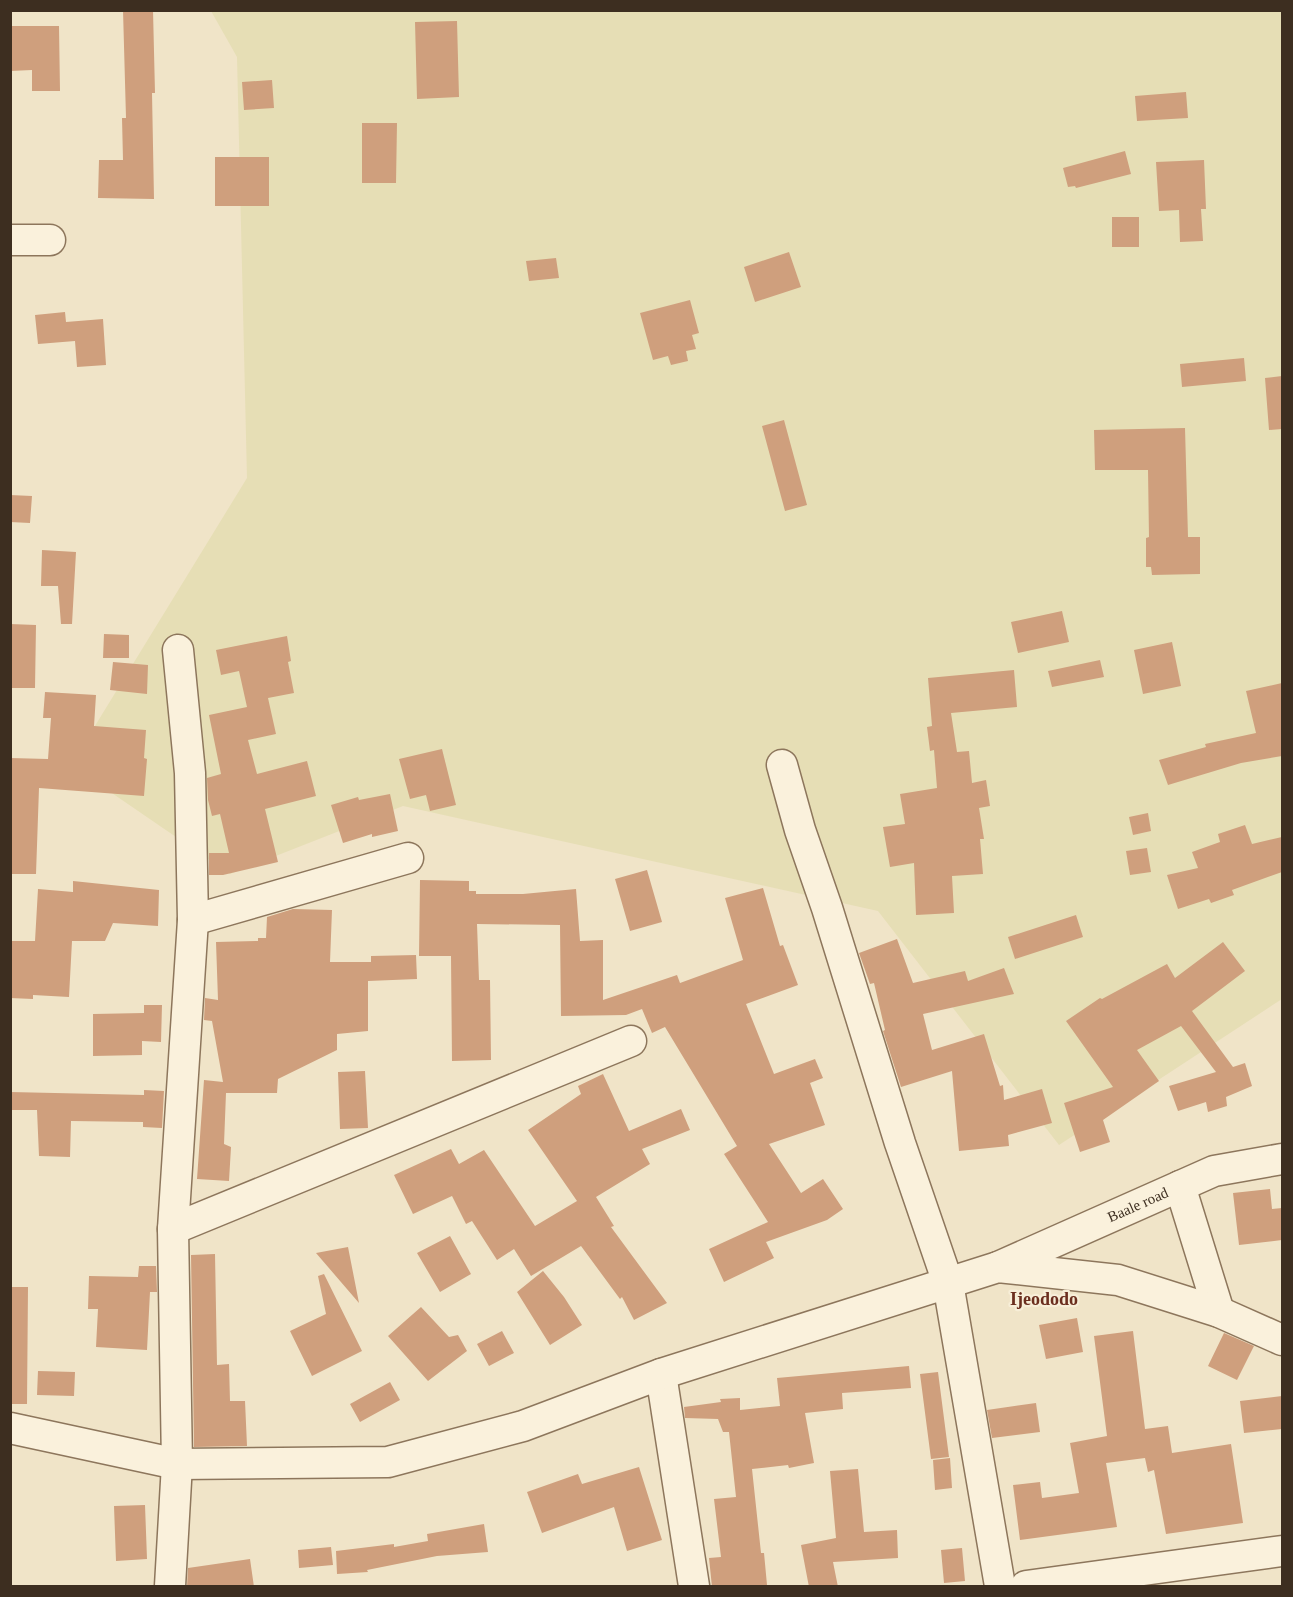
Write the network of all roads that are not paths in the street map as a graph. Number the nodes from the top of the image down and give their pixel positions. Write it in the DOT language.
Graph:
graph roads {
  1 [pos="10,240"];
  2 [pos="50,240"];
  3 [pos="178,650"];
  4 [pos="782,765"];
  5 [pos="408,858"];
  6 [pos="193,920"];
  7 [pos="631,1041"];
  8 [pos="1282,1159"];
  9 [pos="1180,1186"];
  10 [pos="173,1229"];
  11 [pos="998,1267"];
  12 [pos="948,1283"];
  13 [pos="1219,1312"];
  14 [pos="1282,1340"];
  15 [pos="661,1374"];
  16 [pos="10,1428"];
  17 [pos="177,1464"];
  18 [pos="1282,1551"];
  19 [pos="170,1587"];
  20 [pos="694,1587"];
  21 [pos="1000,1587"];
  22 [pos="1026,1587"];
  1 -- 2 [label="street"];
  3 -- 6 [label="street"];
  4 -- 12 [label="street"];
  5 -- 6 [label="street"];
  6 -- 10 [label="street"];
  7 -- 10 [label="street"];
  8 -- 9 [label="street, Baale road"];
  9 -- 11 [label="street, Baale road"];
  9 -- 13 [label="street"];
  10 -- 17 [label="street"];
  11 -- 12 [label="street, Baale road"];
  11 -- 13 [label="street"];
  12 -- 15 [label="street, Baale road"];
  12 -- 21 [label="street"];
  13 -- 14 [label="street"];
  15 -- 17 [label="street, Baale road"];
  15 -- 20 [label="street"];
  16 -- 17 [label="street, Baale road"];
  17 -- 19 [label="street"];
  18 -- 22 [label="street"];
}
